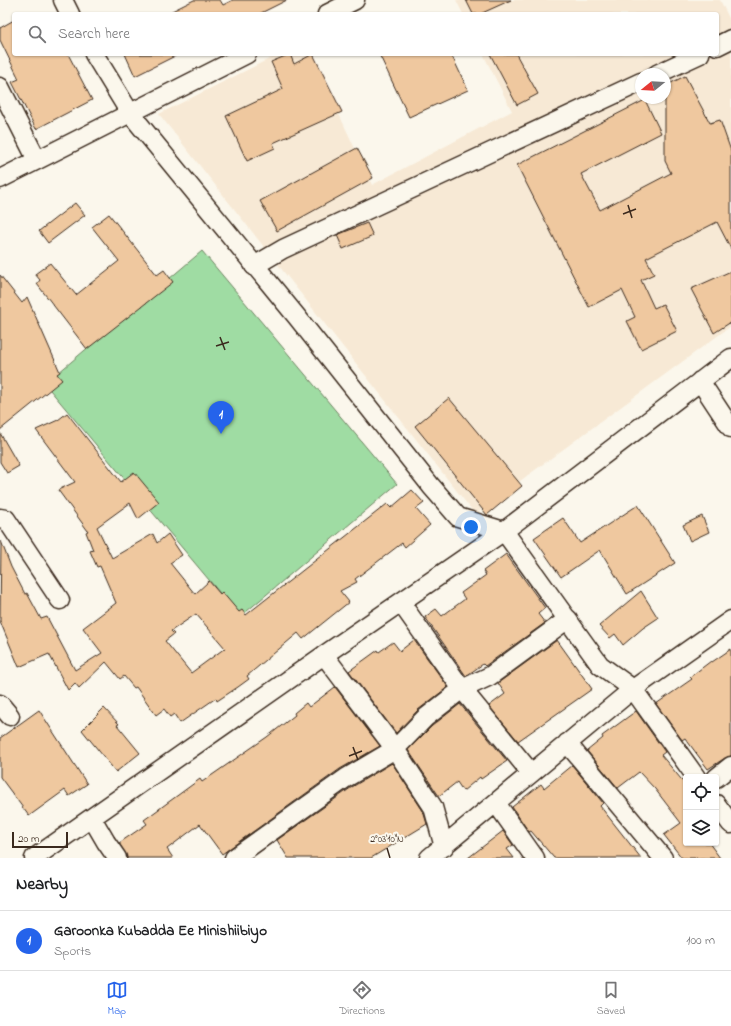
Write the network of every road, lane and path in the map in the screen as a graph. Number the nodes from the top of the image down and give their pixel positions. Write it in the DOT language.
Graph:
graph roads {
  1 [pos="63,0"];
  2 [pos="355,0"];
  3 [pos="69,12"];
  4 [pos="331,12"];
  5 [pos="731,39"];
  6 [pos="719,45"];
  7 [pos="95,56"];
  8 [pos="243,56"];
  9 [pos="696,56"];
  10 [pos="670,68"];
  11 [pos="635,85"];
  12 [pos="0,87"];
  13 [pos="130,113"];
  14 [pos="37,160"];
  15 [pos="0,179"];
  16 [pos="254,266"];
  17 [pos="731,358"];
  18 [pos="700,381"];
  19 [pos="731,428"];
  20 [pos="0,518"];
  21 [pos="504,531"];
  22 [pos="60,600"];
  23 [pos="401,603"];
  24 [pos="568,619"];
  25 [pos="731,620"];
  26 [pos="324,655"];
  27 [pos="462,689"];
  28 [pos="633,689"];
  29 [pos="567,743"];
  30 [pos="395,749"];
  31 [pos="731,766"];
  32 [pos="531,774"];
  33 [pos="694,774"];
  34 [pos="719,776"];
  35 [pos="496,803"];
  36 [pos="719,808"];
  37 [pos="92,818"];
  38 [pos="731,824"];
  39 [pos="444,846"];
  40 [pos="34,858"];
  41 [pos="118,858"];
  42 [pos="234,858"];
  43 [pos="429,858"];
  44 [pos="535,858"];
  45 [pos="663,858"];
  1 -- 3 [label="street"];
  2 -- 4 [label="street"];
  5 -- 6 [label="street"];
  7 -- 13 [label="street"];
  8 -- 13 [label="street"];
  9 -- 10 [label="street"];
  11 -- 16 [label="street"];
  12 -- 14 [label="street"];
  13 -- 14 [label="street"];
  13 -- 16 [label="street"];
  14 -- 15 [label="street"];
  16 -- 21 [label="street"];
  17 -- 18 [label="street"];
  18 -- 19 [label="street"];
  18 -- 21 [label="street"];
  20 -- 22 [label="street"];
  21 -- 23 [label="street"];
  21 -- 24 [label="street"];
  23 -- 26 [label="street"];
  23 -- 27 [label="street"];
  24 -- 27 [label="street"];
  24 -- 28 [label="street"];
  25 -- 28 [label="street"];
  26 -- 30 [label="street"];
  26 -- 37 [label="street"];
  27 -- 30 [label="street"];
  27 -- 32 [label="street"];
  28 -- 29 [label="street"];
  28 -- 33 [label="street"];
  29 -- 32 [label="street"];
  29 -- 45 [label="street"];
  30 -- 39 [label="street"];
  30 -- 42 [label="street"];
  31 -- 34 [label="street"];
  32 -- 35 [label="street"];
  35 -- 39 [label="street"];
  35 -- 44 [label="street"];
  36 -- 38 [label="street"];
  37 -- 40 [label="street"];
  37 -- 41 [label="street"];
  39 -- 43 [label="street"];
}
